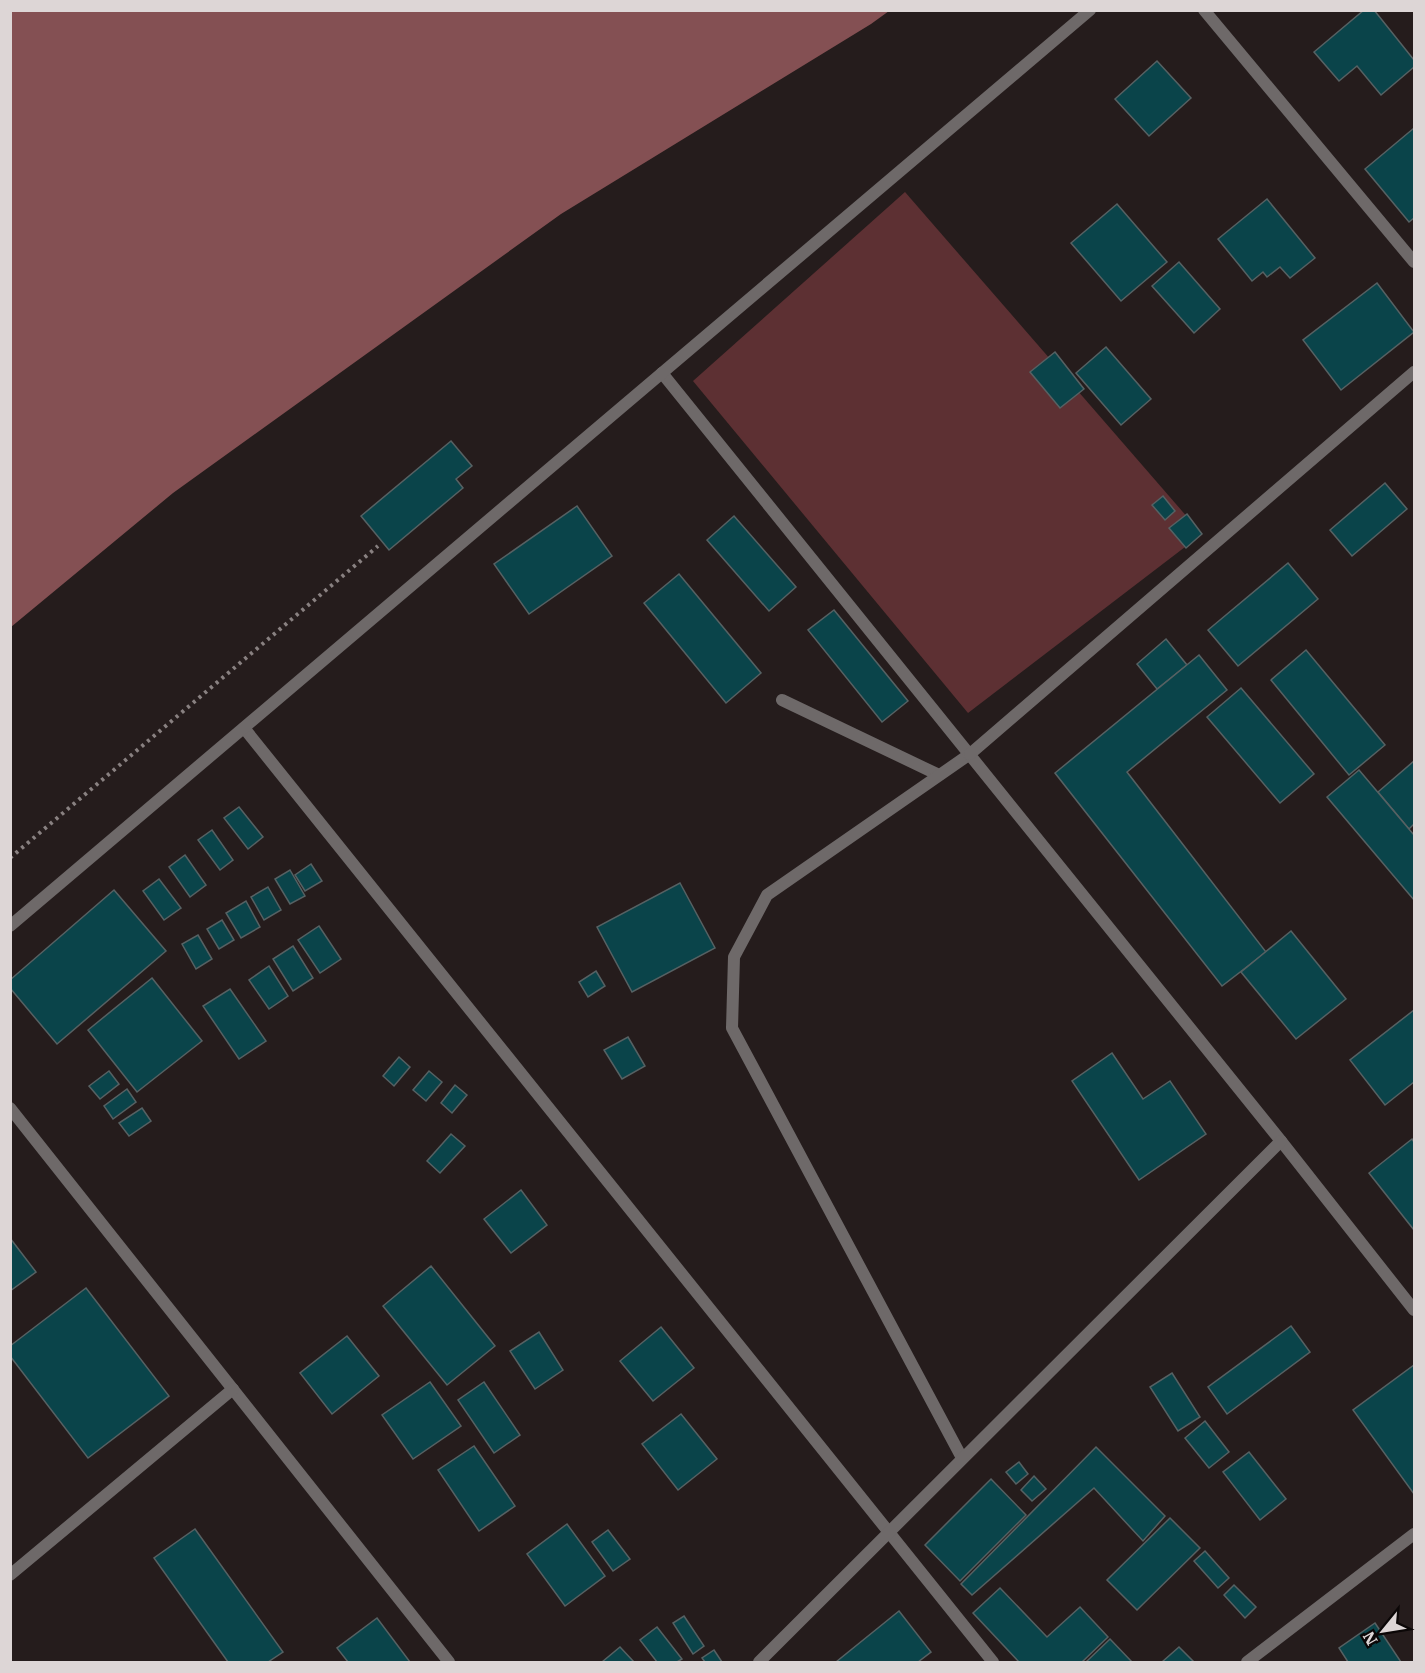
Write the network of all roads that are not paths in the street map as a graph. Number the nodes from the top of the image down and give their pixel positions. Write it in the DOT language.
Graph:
graph roads {
  1 [pos="1090,10"];
  2 [pos="1204,10"];
  3 [pos="1414,262"];
  4 [pos="1414,372"];
  5 [pos="662,373"];
  6 [pos="782,699"];
  7 [pos="244,728"];
  8 [pos="970,754"];
  9 [pos="939,775"];
  10 [pos="10,926"];
  11 [pos="10,1108"];
  12 [pos="1281,1141"];
  13 [pos="1414,1310"];
  14 [pos="233,1389"];
  15 [pos="962,1458"];
  16 [pos="888,1532"];
  17 [pos="1414,1534"];
  18 [pos="10,1575"];
  19 [pos="448,1662"];
  20 [pos="759,1662"];
  21 [pos="993,1662"];
  22 [pos="1247,1662"];
  1 -- 5 [label="street"];
  2 -- 3 [label="street"];
  4 -- 8 [label="street"];
  5 -- 7 [label="street"];
  5 -- 8 [label="street"];
  6 -- 9 [label="street"];
  7 -- 10 [label="street"];
  7 -- 16 [label="street"];
  8 -- 9 [label="street"];
  8 -- 12 [label="street"];
  9 -- 15 [label="street"];
  11 -- 14 [label="street"];
  12 -- 13 [label="street"];
  12 -- 15 [label="street"];
  14 -- 18 [label="street"];
  14 -- 19 [label="street"];
  15 -- 16 [label="street"];
  16 -- 20 [label="street"];
  16 -- 21 [label="street"];
  17 -- 22 [label="street"];
}
